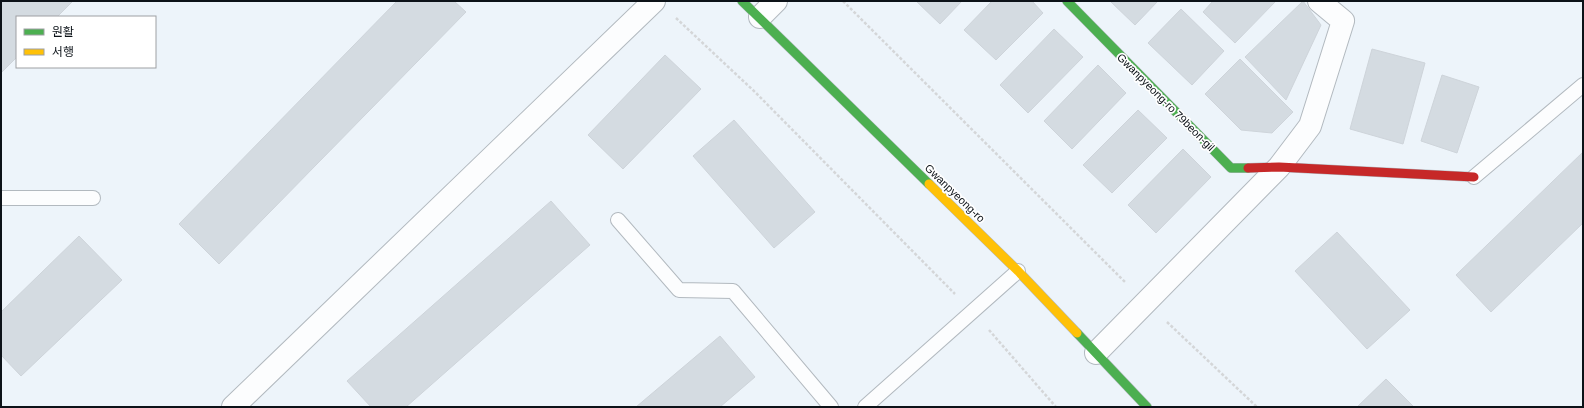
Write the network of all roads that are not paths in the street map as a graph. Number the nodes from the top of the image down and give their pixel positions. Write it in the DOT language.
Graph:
graph roads {
  1 [pos="654,1"];
  2 [pos="742,1"];
  3 [pos="776,1"];
  4 [pos="1067,1"];
  5 [pos="1319,1"];
  6 [pos="760,17"];
  7 [pos="1583,85"];
  8 [pos="1279,167"];
  9 [pos="1474,177"];
  10 [pos="1,198"];
  11 [pos="93,198"];
  12 [pos="618,220"];
  13 [pos="1018,271"];
  14 [pos="1096,353"];
  15 [pos="233,407"];
  16 [pos="831,407"];
  17 [pos="865,407"];
  18 [pos="1147,407"];
  1 -- 15 [label="street"];
  2 -- 6 [label="street, Gwanpyeong-ro"];
  3 -- 6 [label="street"];
  4 -- 8 [label="street, Gwanpyeong-ro 79beon-gil"];
  5 -- 8 [label="street"];
  6 -- 13 [label="street, Gwanpyeong-ro"];
  7 -- 9 [label="lane"];
  8 -- 9 [label="street, Gwanpyeong-ro 79beon-gil"];
  8 -- 14 [label="street"];
  10 -- 11 [label="lane"];
  12 -- 16 [label="lane"];
  13 -- 14 [label="street, Gwanpyeong-ro"];
  13 -- 17 [label="lane"];
  14 -- 18 [label="street, Gwanpyeong-ro"];
}
